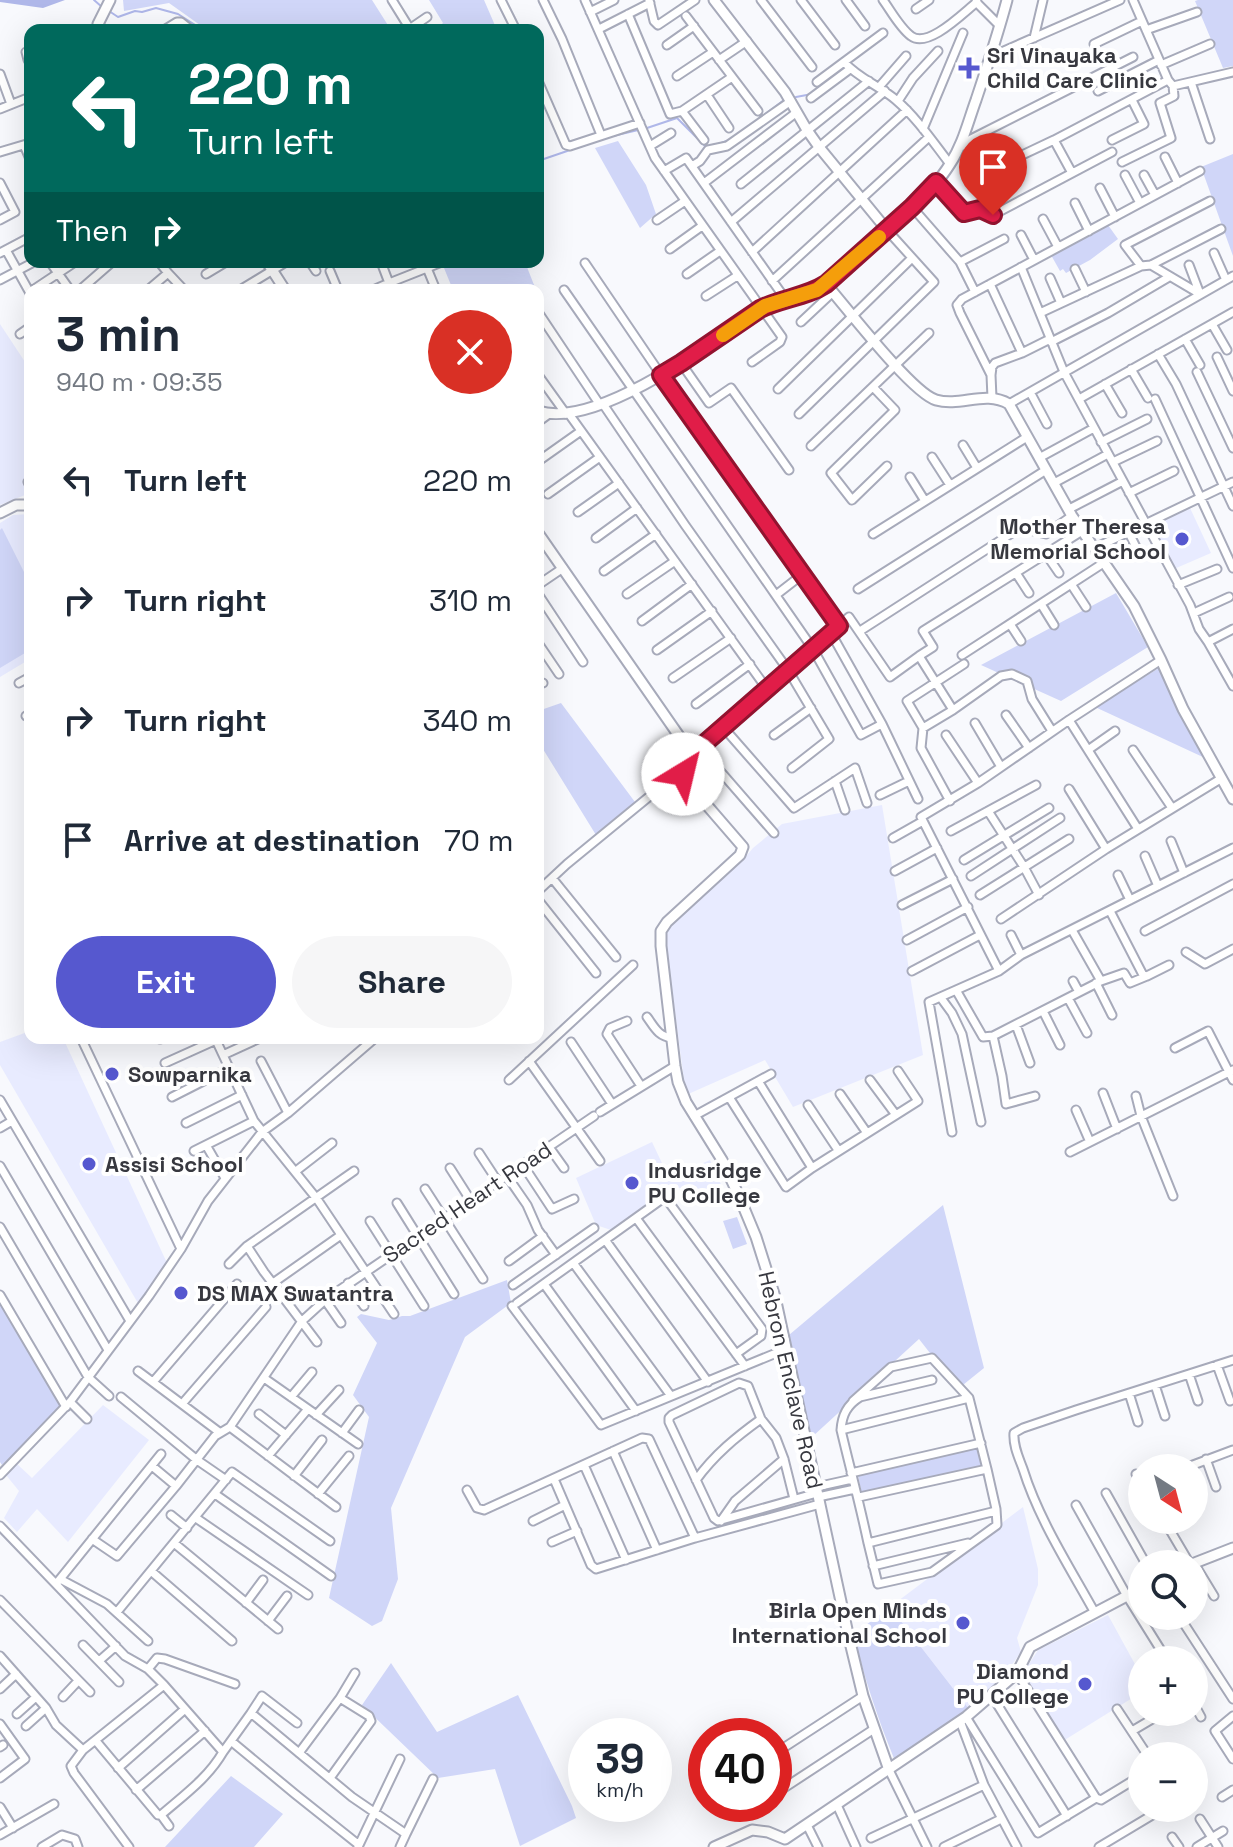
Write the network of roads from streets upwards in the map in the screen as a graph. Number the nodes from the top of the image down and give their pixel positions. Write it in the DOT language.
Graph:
graph roads {
  1 [pos="110,0"];
  2 [pos="392,0"];
  3 [pos="501,0"];
  4 [pos="543,0"];
  5 [pos="585,0"];
  6 [pos="591,0"];
  7 [pos="614,0"];
  8 [pos="695,0"];
  9 [pos="714,0"];
  10 [pos="761,0"];
  11 [pos="801,0"];
  12 [pos="846,0"];
  13 [pos="883,0"];
  14 [pos="929,0"];
  15 [pos="1007,0"];
  16 [pos="1043,0"];
  17 [pos="1120,0"];
  18 [pos="1143,0"];
  19 [pos="975,1"];
  20 [pos="649,2"];
  21 [pos="1109,2"];
  22 [pos="1134,2"];
  23 [pos="916,9"];
  24 [pos="593,11"];
  25 [pos="1197,12"];
  26 [pos="628,14"];
  27 [pos="686,16"];
  28 [pos="427,17"];
  29 [pos="1142,21"];
  30 [pos="98,24"];
  31 [pos="406,24"];
  32 [pos="416,24"];
  33 [pos="513,24"];
  34 [pos="694,26"];
  35 [pos="865,26"];
  36 [pos="1000,26"];
  37 [pos="599,29"];
  38 [pos="1146,30"];
  39 [pos="883,33"];
  40 [pos="963,33"];
  41 [pos="1034,38"];
  42 [pos="747,41"];
  43 [pos="1094,44"];
  44 [pos="1210,44"];
  45 [pos="667,45"];
  46 [pos="835,45"];
  47 [pos="938,51"];
  48 [pos="713,52"];
  49 [pos="906,56"];
  50 [pos="990,57"];
  51 [pos="1133,57"];
  52 [pos="719,60"];
  53 [pos="1160,62"];
  54 [pos="847,66"];
  55 [pos="897,66"];
  56 [pos="812,67"];
  57 [pos="1233,72"];
  58 [pos="0,74"];
  59 [pos="677,76"];
  60 [pos="732,77"];
  61 [pos="913,78"];
  62 [pos="869,81"];
  63 [pos="817,82"];
  64 [pos="1191,82"];
  65 [pos="1170,83"];
  66 [pos="882,89"];
  67 [pos="1098,91"];
  68 [pos="544,95"];
  69 [pos="707,95"];
  70 [pos="811,98"];
  71 [pos="24,99"];
  72 [pos="1132,100"];
  73 [pos="791,101"];
  74 [pos="898,101"];
  75 [pos="11,104"];
  76 [pos="0,109"];
  77 [pos="907,110"];
  78 [pos="682,111"];
  79 [pos="758,111"];
  80 [pos="797,112"];
  81 [pos="640,123"];
  82 [pos="729,128"];
  83 [pos="923,129"];
  84 [pos="807,130"];
  85 [pos="671,133"];
  86 [pos="601,135"];
  87 [pos="929,137"];
  88 [pos="1210,139"];
  89 [pos="704,140"];
  90 [pos="1054,140"];
  91 [pos="1112,140"];
  92 [pos="961,144"];
  93 [pos="24,145"];
  94 [pos="650,146"];
  95 [pos="819,147"];
  96 [pos="0,152"];
  97 [pos="1112,152"];
  98 [pos="1165,157"];
  99 [pos="1122,162"];
  100 [pos="950,164"];
  101 [pos="692,166"];
  102 [pos="664,171"];
  103 [pos="840,171"];
  104 [pos="1200,171"];
  105 [pos="1072,173"];
  106 [pos="1125,175"];
  107 [pos="1144,175"];
  108 [pos="936,182"];
  109 [pos="0,183"];
  110 [pos="704,183"];
  111 [pos="1178,183"];
  112 [pos="741,184"];
  113 [pos="1100,188"];
  114 [pos="1155,195"];
  115 [pos="862,199"];
  116 [pos="685,201"];
  117 [pos="1210,201"];
  118 [pos="1075,203"];
  119 [pos="1140,203"];
  120 [pos="912,207"];
  121 [pos="1115,217"];
  122 [pos="1043,219"];
  123 [pos="0,220"];
  124 [pos="657,220"];
  125 [pos="731,222"];
  126 [pos="702,226"];
  127 [pos="1221,229"];
  128 [pos="887,230"];
  129 [pos="1089,231"];
  130 [pos="1021,235"];
  131 [pos="1004,239"];
  132 [pos="24,240"];
  133 [pos="1058,247"];
  134 [pos="670,249"];
  135 [pos="2,250"];
  136 [pos="720,251"];
  137 [pos="752,252"];
  138 [pos="1214,253"];
  139 [pos="912,258"];
  140 [pos="1034,260"];
  141 [pos="960,262"];
  142 [pos="585,263"];
  143 [pos="1151,265"];
  144 [pos="1189,265"];
  145 [pos="1141,266"];
  146 [pos="1021,267"];
  147 [pos="24,268"];
  148 [pos="54,268"];
  149 [pos="67,268"];
  150 [pos="105,268"];
  151 [pos="164,268"];
  152 [pos="216,268"];
  153 [pos="269,268"];
  154 [pos="314,268"];
  155 [pos="421,268"];
  156 [pos="1075,269"];
  157 [pos="18,271"];
  158 [pos="316,271"];
  159 [pos="330,271"];
  160 [pos="168,273"];
  161 [pos="206,274"];
  162 [pos="687,274"];
  163 [pos="58,275"];
  164 [pos="737,276"];
  165 [pos="1169,277"];
  166 [pos="1050,278"];
  167 [pos="1230,278"];
  168 [pos="0,280"];
  169 [pos="772,281"];
  170 [pos="25,284"];
  171 [pos="43,284"];
  172 [pos="65,284"];
  173 [pos="87,284"];
  174 [pos="155,284"];
  175 [pos="178,284"];
  176 [pos="248,284"];
  177 [pos="335,284"];
  178 [pos="393,284"];
  179 [pos="826,284"];
  180 [pos="990,284"];
  181 [pos="564,290"];
  182 [pos="833,292"];
  183 [pos="975,292"];
  184 [pos="1086,292"];
  185 [pos="1200,294"];
  186 [pos="706,296"];
  187 [pos="786,300"];
  188 [pos="1061,303"];
  189 [pos="760,309"];
  190 [pos="1233,312"];
  191 [pos="1040,313"];
  192 [pos="853,315"];
  193 [pos="544,321"];
  194 [pos="801,322"];
  195 [pos="1212,324"];
  196 [pos="24,331"];
  197 [pos="929,333"];
  198 [pos="20,334"];
  199 [pos="1185,339"];
  200 [pos="875,340"];
  201 [pos="1051,340"];
  202 [pos="1227,350"];
  203 [pos="1022,353"];
  204 [pos="1158,354"];
  205 [pos="1217,357"];
  206 [pos="752,362"];
  207 [pos="681,363"];
  208 [pos="896,365"];
  209 [pos="1131,369"];
  210 [pos="1064,372"];
  211 [pos="661,375"];
  212 [pos="991,375"];
  213 [pos="544,383"];
  214 [pos="1105,384"];
  215 [pos="873,387"];
  216 [pos="633,389"];
  217 [pos="778,389"];
  218 [pos="1233,391"];
  219 [pos="1030,392"];
  220 [pos="992,398"];
  221 [pos="1079,399"];
  222 [pos="602,404"];
  223 [pos="1009,404"];
  224 [pos="544,413"];
  225 [pos="1122,413"];
  226 [pos="549,414"];
  227 [pos="567,414"];
  228 [pos="799,414"];
  229 [pos="544,418"];
  230 [pos="1147,419"];
  231 [pos="1047,424"];
  232 [pos="1094,428"];
  233 [pos="581,431"];
  234 [pos="1027,437"];
  235 [pos="1157,441"];
  236 [pos="1101,442"];
  237 [pos="963,445"];
  238 [pos="811,446"];
  239 [pos="1233,448"];
  240 [pos="544,457"];
  241 [pos="600,457"];
  242 [pos="932,457"];
  243 [pos="1039,458"];
  244 [pos="1111,458"];
  245 [pos="887,466"];
  246 [pos="977,468"];
  247 [pos="789,470"];
  248 [pos="1046,470"];
  249 [pos="1174,471"];
  250 [pos="910,477"];
  251 [pos="1123,481"];
  252 [pos="1233,482"];
  253 [pos="619,483"];
  254 [pos="1054,483"];
  255 [pos="950,485"];
  256 [pos="1224,486"];
  257 [pos="1129,493"];
  258 [pos="548,494"];
  259 [pos="1201,496"];
  260 [pos="925,501"];
  261 [pos="24,505"];
  262 [pos="1233,506"];
  263 [pos="637,508"];
  264 [pos="578,512"];
  265 [pos="0,513"];
  266 [pos="1070,513"];
  267 [pos="1145,524"];
  268 [pos="1082,531"];
  269 [pos="1128,531"];
  270 [pos="656,534"];
  271 [pos="873,534"];
  272 [pos="596,538"];
  273 [pos="544,543"];
  274 [pos="1136,547"];
  275 [pos="1095,548"];
  276 [pos="1046,554"];
  277 [pos="675,561"];
  278 [pos="1105,562"];
  279 [pos="563,568"];
  280 [pos="1233,568"];
  281 [pos="1217,569"];
  282 [pos="604,571"];
  283 [pos="1016,573"];
  284 [pos="1059,573"];
  285 [pos="803,574"];
  286 [pos="544,581"];
  287 [pos="692,584"];
  288 [pos="1071,584"];
  289 [pos="1178,585"];
  290 [pos="858,589"];
  291 [pos="1029,593"];
  292 [pos="627,594"];
  293 [pos="776,595"];
  294 [pos="1229,597"];
  295 [pos="544,603"];
  296 [pos="1041,604"];
  297 [pos="1086,607"];
  298 [pos="712,611"];
  299 [pos="1194,613"];
  300 [pos="642,621"];
  301 [pos="1010,624"];
  302 [pos="1054,625"];
  303 [pos="839,626"];
  304 [pos="1233,629"];
  305 [pos="860,631"];
  306 [pos="831,633"];
  307 [pos="731,638"];
  308 [pos="1021,641"];
  309 [pos="1208,642"];
  310 [pos="813,649"];
  311 [pos="657,650"];
  312 [pos="544,652"];
  313 [pos="919,656"];
  314 [pos="1161,660"];
  315 [pos="583,662"];
  316 [pos="1233,662"];
  317 [pos="750,664"];
  318 [pos="1223,667"];
  319 [pos="788,670"];
  320 [pos="559,674"];
  321 [pos="673,678"];
  322 [pos="24,680"];
  323 [pos="19,683"];
  324 [pos="936,683"];
  325 [pos="1233,686"];
  326 [pos="767,689"];
  327 [pos="696,704"];
  328 [pos="811,708"];
  329 [pos="953,710"];
  330 [pos="1006,715"];
  331 [pos="1069,720"];
  332 [pos="975,723"];
  333 [pos="882,724"];
  334 [pos="723,727"];
  335 [pos="923,728"];
  336 [pos="1052,731"];
  337 [pos="1115,731"];
  338 [pos="774,735"];
  339 [pos="946,735"];
  340 [pos="700,748"];
  341 [pos="1029,748"];
  342 [pos="1088,750"];
  343 [pos="1133,750"];
  344 [pos="689,757"];
  345 [pos="1001,767"];
  346 [pos="684,768"];
  347 [pos="792,768"];
  348 [pos="1222,778"];
  349 [pos="835,781"];
  350 [pos="909,781"];
  351 [pos="978,783"];
  352 [pos="1036,785"];
  353 [pos="1069,789"];
  354 [pos="880,795"];
  355 [pos="918,799"];
  356 [pos="1233,799"];
  357 [pos="950,801"];
  358 [pos="867,803"];
  359 [pos="1049,808"];
  360 [pos="1172,808"];
  361 [pos="845,810"];
  362 [pos="988,811"];
  363 [pos="1060,818"];
  364 [pos="923,821"];
  365 [pos="1138,829"];
  366 [pos="951,831"];
  367 [pos="774,833"];
  368 [pos="1004,836"];
  369 [pos="893,838"];
  370 [pos="1069,839"];
  371 [pos="1171,841"];
  372 [pos="937,848"];
  373 [pos="1233,848"];
  374 [pos="1012,849"];
  375 [pos="1106,849"];
  376 [pos="1145,856"];
  377 [pos="964,860"];
  378 [pos="1024,867"];
  379 [pos="895,871"];
  380 [pos="1184,873"];
  381 [pos="1118,875"];
  382 [pos="971,876"];
  383 [pos="552,878"];
  384 [pos="953,879"];
  385 [pos="1233,884"];
  386 [pos="544,885"];
  387 [pos="1158,886"];
  388 [pos="980,895"];
  389 [pos="1039,895"];
  390 [pos="1130,900"];
  391 [pos="902,905"];
  392 [pos="968,907"];
  393 [pos="544,908"];
  394 [pos="1110,911"];
  395 [pos="1001,919"];
  396 [pos="1072,930"];
  397 [pos="1145,931"];
  398 [pos="980,935"];
  399 [pos="1011,935"];
  400 [pos="907,940"];
  401 [pos="1233,949"];
  402 [pos="1186,952"];
  403 [pos="1021,955"];
  404 [pos="616,957"];
  405 [pos="633,965"];
  406 [pos="1169,965"];
  407 [pos="912,971"];
  408 [pos="999,971"];
  409 [pos="596,973"];
  410 [pos="1147,976"];
  411 [pos="1073,981"];
  412 [pos="1099,982"];
  413 [pos="956,990"];
  414 [pos="1079,992"];
  415 [pos="941,998"];
  416 [pos="1068,998"];
  417 [pos="1043,1011"];
  418 [pos="1112,1015"];
  419 [pos="647,1017"];
  420 [pos="627,1021"];
  421 [pos="1016,1025"];
  422 [pos="1087,1033"];
  423 [pos="993,1036"];
  424 [pos="672,1038"];
  425 [pos="571,1042"];
  426 [pos="84,1044"];
  427 [pos="205,1044"];
  428 [pos="218,1044"];
  429 [pos="247,1044"];
  430 [pos="368,1044"];
  431 [pos="1060,1045"];
  432 [pos="1175,1048"];
  433 [pos="223,1055"];
  434 [pos="261,1061"];
  435 [pos="529,1061"];
  436 [pos="165,1063"];
  437 [pos="1030,1063"];
  438 [pos="675,1066"];
  439 [pos="229,1068"];
  440 [pos="898,1071"];
  441 [pos="771,1074"];
  442 [pos="1232,1074"];
  443 [pos="509,1080"];
  444 [pos="870,1080"];
  445 [pos="758,1081"];
  446 [pos="641,1086"];
  447 [pos="1103,1093"];
  448 [pos="840,1094"];
  449 [pos="242,1095"];
  450 [pos="1035,1096"];
  451 [pos="1136,1096"];
  452 [pos="172,1097"];
  453 [pos="729,1097"];
  454 [pos="0,1100"];
  455 [pos="612,1104"];
  456 [pos="808,1105"];
  457 [pos="1076,1110"];
  458 [pos="288,1113"];
  459 [pos="896,1115"];
  460 [pos="694,1116"];
  461 [pos="1141,1116"];
  462 [pos="12,1121"];
  463 [pos="254,1121"];
  464 [pos="981,1122"];
  465 [pos="186,1123"];
  466 [pos="0,1128"];
  467 [pos="577,1128"];
  468 [pos="1117,1129"];
  469 [pos="262,1132"];
  470 [pos="952,1132"];
  471 [pos="867,1133"];
  472 [pos="1090,1142"];
  473 [pos="332,1143"];
  474 [pos="206,1145"];
  475 [pos="549,1147"];
  476 [pos="838,1150"];
  477 [pos="194,1151"];
  478 [pos="1070,1152"];
  479 [pos="479,1153"];
  480 [pos="600,1161"];
  481 [pos="523,1165"];
  482 [pos="0,1166"];
  483 [pos="450,1168"];
  484 [pos="564,1168"];
  485 [pos="812,1168"];
  486 [pos="296,1171"];
  487 [pos="354,1171"];
  488 [pos="507,1176"];
  489 [pos="225,1178"];
  490 [pos="498,1182"];
  491 [pos="425,1189"];
  492 [pos="1173,1196"];
  493 [pos="317,1199"];
  494 [pos="574,1199"];
  495 [pos="471,1201"];
  496 [pos="397,1203"];
  497 [pos="636,1218"];
  498 [pos="445,1219"];
  499 [pos="370,1221"];
  500 [pos="0,1227"];
  501 [pos="594,1228"];
  502 [pos="341,1235"];
  503 [pos="543,1236"];
  504 [pos="418,1237"];
  505 [pos="606,1241"];
  506 [pos="247,1246"];
  507 [pos="181,1249"];
  508 [pos="392,1254"];
  509 [pos="556,1255"];
  510 [pos="509,1261"];
  511 [pos="229,1264"];
  512 [pos="574,1264"];
  513 [pos="365,1271"];
  514 [pos="483,1279"];
  515 [pos="273,1283"];
  516 [pos="348,1283"];
  517 [pos="237,1284"];
  518 [pos="544,1284"];
  519 [pos="513,1285"];
  520 [pos="454,1294"];
  521 [pos="0,1295"];
  522 [pos="325,1300"];
  523 [pos="364,1306"];
  524 [pos="424,1306"];
  525 [pos="266,1307"];
  526 [pos="394,1314"];
  527 [pos="130,1321"];
  528 [pos="302,1321"];
  529 [pos="341,1323"];
  530 [pos="317,1342"];
  531 [pos="786,1349"];
  532 [pos="108,1350"];
  533 [pos="736,1354"];
  534 [pos="1233,1360"];
  535 [pos="1217,1365"];
  536 [pos="745,1366"];
  537 [pos="138,1371"];
  538 [pos="312,1372"];
  539 [pos="1189,1374"];
  540 [pos="88,1377"];
  541 [pos="264,1378"];
  542 [pos="932,1380"];
  543 [pos="153,1382"];
  544 [pos="708,1382"];
  545 [pos="1155,1385"];
  546 [pos="339,1390"];
  547 [pos="1129,1393"];
  548 [pos="109,1396"];
  549 [pos="671,1396"];
  550 [pos="121,1397"];
  551 [pos="291,1397"];
  552 [pos="969,1398"];
  553 [pos="853,1401"];
  554 [pos="1198,1401"];
  555 [pos="1230,1401"];
  556 [pos="68,1404"];
  557 [pos="182,1404"];
  558 [pos="308,1409"];
  559 [pos="359,1410"];
  560 [pos="636,1411"];
  561 [pos="259,1414"];
  562 [pos="316,1415"];
  563 [pos="1165,1416"];
  564 [pos="87,1419"];
  565 [pos="761,1419"];
  566 [pos="1138,1422"];
  567 [pos="230,1427"];
  568 [pos="841,1430"];
  569 [pos="219,1432"];
  570 [pos="342,1433"];
  571 [pos="286,1435"];
  572 [pos="322,1440"];
  573 [pos="981,1443"];
  574 [pos="358,1444"];
  575 [pos="1233,1450"];
  576 [pos="613,1451"];
  577 [pos="161,1454"];
  578 [pos="268,1456"];
  579 [pos="349,1456"];
  580 [pos="1208,1458"];
  581 [pos="784,1459"];
  582 [pos="197,1460"];
  583 [pos="584,1465"];
  584 [pos="1208,1465"];
  585 [pos="152,1466"];
  586 [pos="987,1469"];
  587 [pos="0,1475"];
  588 [pos="294,1476"];
  589 [pos="852,1476"];
  590 [pos="554,1479"];
  591 [pos="226,1480"];
  592 [pos="696,1480"];
  593 [pos="176,1486"];
  594 [pos="1216,1487"];
  595 [pos="467,1490"];
  596 [pos="857,1493"];
  597 [pos="1106,1493"];
  598 [pos="215,1494"];
  599 [pos="318,1494"];
  600 [pos="818,1495"];
  601 [pos="794,1499"];
  602 [pos="565,1505"];
  603 [pos="1076,1505"];
  604 [pos="336,1507"];
  605 [pos="996,1511"];
  606 [pos="171,1515"];
  607 [pos="196,1518"];
  608 [pos="533,1521"];
  609 [pos="721,1521"];
  610 [pos="0,1526"];
  611 [pos="187,1528"];
  612 [pos="577,1531"];
  613 [pos="695,1538"];
  614 [pos="92,1539"];
  615 [pos="330,1541"];
  616 [pos="974,1541"];
  617 [pos="552,1542"];
  618 [pos="174,1543"];
  619 [pos="868,1543"];
  620 [pos="1233,1548"];
  621 [pos="657,1550"];
  622 [pos="1138,1550"];
  623 [pos="1208,1558"];
  624 [pos="626,1560"];
  625 [pos="873,1566"];
  626 [pos="151,1571"];
  627 [pos="331,1576"];
  628 [pos="263,1580"];
  629 [pos="58,1582"];
  630 [pos="1208,1587"];
  631 [pos="308,1595"];
  632 [pos="287,1596"];
  633 [pos="1127,1596"];
  634 [pos="1214,1596"];
  635 [pos="0,1600"];
  636 [pos="246,1603"];
  637 [pos="117,1612"];
  638 [pos="1095,1613"];
  639 [pos="268,1621"];
  640 [pos="278,1629"];
  641 [pos="1188,1630"];
  642 [pos="148,1641"];
  643 [pos="232,1641"];
  644 [pos="83,1645"];
  645 [pos="116,1646"];
  646 [pos="1158,1646"];
  647 [pos="0,1656"];
  648 [pos="99,1661"];
  649 [pos="148,1669"];
  650 [pos="355,1673"];
  651 [pos="1017,1673"];
  652 [pos="16,1674"];
  653 [pos="78,1681"];
  654 [pos="119,1682"];
  655 [pos="235,1684"];
  656 [pos="164,1685"];
  657 [pos="0,1689"];
  658 [pos="90,1692"];
  659 [pos="1231,1694"];
  660 [pos="863,1696"];
  661 [pos="992,1696"];
  662 [pos="36,1697"];
  663 [pos="63,1697"];
  664 [pos="340,1698"];
  665 [pos="46,1708"];
  666 [pos="185,1709"];
  667 [pos="1117,1709"];
  668 [pos="251,1713"];
  669 [pos="17,1714"];
  670 [pos="1233,1716"];
  671 [pos="963,1719"];
  672 [pos="297,1723"];
  673 [pos="0,1724"];
  674 [pos="26,1726"];
  675 [pos="1140,1726"];
  676 [pos="874,1729"];
  677 [pos="205,1731"];
  678 [pos="1132,1731"];
  679 [pos="96,1741"];
  680 [pos="231,1741"];
  681 [pos="792,1742"];
  682 [pos="1139,1742"];
  683 [pos="83,1750"];
  684 [pos="223,1752"];
  685 [pos="299,1753"];
  686 [pos="400,1759"];
  687 [pos="1233,1759"];
  688 [pos="118,1768"];
  689 [pos="889,1770"];
  690 [pos="0,1778"];
  691 [pos="330,1778"];
  692 [pos="433,1779"];
  693 [pos="792,1783"];
  694 [pos="1128,1784"];
  695 [pos="984,1785"];
  696 [pos="136,1790"];
  697 [pos="1232,1793"];
  698 [pos="1222,1797"];
  699 [pos="1096,1798"];
  700 [pos="54,1804"];
  701 [pos="837,1805"];
  702 [pos="0,1807"];
  703 [pos="375,1813"];
  704 [pos="161,1815"];
  705 [pos="1067,1816"];
  706 [pos="912,1818"];
  707 [pos="1001,1819"];
  708 [pos="1141,1822"];
  709 [pos="1202,1822"];
  710 [pos="807,1825"];
  711 [pos="169,1826"];
  712 [pos="13,1828"];
  713 [pos="1223,1831"];
  714 [pos="406,1834"];
  715 [pos="0,1835"];
  716 [pos="1172,1837"];
  717 [pos="871,1838"];
  718 [pos="1212,1838"];
  719 [pos="358,1846"];
  720 [pos="42,1847"];
  721 [pos="78,1847"];
  722 [pos="129,1847"];
  723 [pos="400,1847"];
  724 [pos="714,1847"];
  725 [pos="818,1847"];
  726 [pos="856,1847"];
  727 [pos="927,1847"];
  728 [pos="944,1847"];
  729 [pos="1017,1847"];
  730 [pos="1099,1847"];
  731 [pos="1179,1847"];
  732 [pos="1197,1847"];
  733 [pos="1218,1847"];
  1 -- 30 [label="street"];
  2 -- 31 [label="street"];
  3 -- 33 [label="street"];
  4 -- 86 [label="street"];
  5 -- 24 [label="street"];
  6 -- 24 [label="street"];
  7 -- 24 [label="street"];
  8 -- 20 [label="street"];
  9 -- 42 [label="street"];
  10 -- 56 [label="street"];
  11 -- 46 [label="street"];
  12 -- 35 [label="street"];
  13 -- 19 [label="street"];
  14 -- 23 [label="street"];
  15 -- 36 [label="street"];
  16 -- 41 [label="street"];
  17 -- 21 [label="street"];
  18 -- 22 [label="street"];
  19 -- 36 [label="street"];
  20 -- 26 [label="street"];
  21 -- 41 [label="street"];
  22 -- 29 [label="street"];
  24 -- 37 [label="street"];
  25 -- 38 [label="street"];
  26 -- 37 [label="street"];
  26 -- 78 [label="street"];
  27 -- 34 [label="street"];
  28 -- 32 [label="street"];
  29 -- 38 [label="street"];
  29 -- 43 [label="street"];
  34 -- 45 [label="street"];
  34 -- 48 [label="street"];
  36 -- 50 [label="street"];
  37 -- 81 [label="street"];
  38 -- 53 [label="street"];
  39 -- 54 [label="street"];
  40 -- 83 [label="street"];
  41 -- 50 [label="street"];
  42 -- 52 [label="street"];
  42 -- 73 [label="street"];
  44 -- 53 [label="street"];
  47 -- 61 [label="street"];
  48 -- 52 [label="street"];
  48 -- 59 [label="street"];
  49 -- 55 [label="street"];
  50 -- 92 [label="street"];
  51 -- 92 [label="street"];
  52 -- 60 [label="street"];
  53 -- 65 [label="street"];
  53 -- 67 [label="street"];
  54 -- 62 [label="street"];
  54 -- 63 [label="street"];
  54 -- 70 [label="street"];
  55 -- 61 [label="street"];
  55 -- 66 [label="street"];
  57 -- 64 [label="street"];
  58 -- 75 [label="street"];
  60 -- 69 [label="street"];
  60 -- 79 [label="street"];
  61 -- 74 [label="street"];
  62 -- 66 [label="street"];
  62 -- 84 [label="street"];
  64 -- 65 [label="street"];
  64 -- 88 [label="street"];
  65 -- 72 [label="street"];
  65 -- 99 [label="street"];
  66 -- 74 [label="street"];
  66 -- 95 [label="street"];
  68 -- 86 [label="street"];
  69 -- 78 [label="street"];
  69 -- 82 [label="street"];
  71 -- 75 [label="street"];
  72 -- 90 [label="street"];
  72 -- 91 [label="street"];
  73 -- 80 [label="street"];
  73 -- 101 [label="street"];
  74 -- 77 [label="street"];
  75 -- 76 [label="street"];
  77 -- 83 [label="street"];
  77 -- 103 [label="street"];
  78 -- 89 [label="street"];
  80 -- 84 [label="street"];
  80 -- 110 [label="street"];
  81 -- 86 [label="street"];
  81 -- 94 [label="street"];
  83 -- 87 [label="street"];
  84 -- 95 [label="street"];
  84 -- 112 [label="street"];
  85 -- 94 [label="street"];
  87 -- 100 [label="street"];
  87 -- 115 [label="street"];
  90 -- 92 [label="street"];
  90 -- 105 [label="street"];
  92 -- 100 [label="street"];
  93 -- 96 [label="street"];
  94 -- 102 [label="street"];
  95 -- 103 [label="street"];
  95 -- 125 [label="street"];
  97 -- 105 [label="street"];
  98 -- 111 [label="street"];
  100 -- 108 [label="street"];
  101 -- 102 [label="street"];
  101 -- 110 [label="street"];
  102 -- 116 [label="street"];
  103 -- 115 [label="street"];
  103 -- 137 [label="street"];
  104 -- 111 [label="street"];
  105 -- 108 [label="street"];
  106 -- 119 [label="street"];
  107 -- 114 [label="street"];
  108 -- 120 [label="street"];
  109 -- 123 [label="street"];
  110 -- 125 [label="street"];
  111 -- 114 [label="street"];
  113 -- 121 [label="street"];
  114 -- 119 [label="street"];
  115 -- 128 [label="street"];
  115 -- 169 [label="street"];
  116 -- 124 [label="street"];
  116 -- 126 [label="street"];
  117 -- 145 [label="street"];
  118 -- 129 [label="street"];
  119 -- 121 [label="street"];
  120 -- 128 [label="street"];
  120 -- 141 [label="street"];
  121 -- 129 [label="street"];
  122 -- 133 [label="street"];
  125 -- 137 [label="street"];
  126 -- 134 [label="street"];
  126 -- 136 [label="street"];
  127 -- 143 [label="street"];
  128 -- 139 [label="street"];
  128 -- 179 [label="street"];
  129 -- 133 [label="street"];
  130 -- 140 [label="street"];
  131 -- 141 [label="street"];
  132 -- 135 [label="street"];
  133 -- 140 [label="street"];
  135 -- 157 [label="street"];
  136 -- 162 [label="street"];
  136 -- 164 [label="street"];
  137 -- 169 [label="street"];
  138 -- 167 [label="street"];
  139 -- 192 [label="street"];
  139 -- 200 [label="street"];
  140 -- 146 [label="street"];
  141 -- 183 [label="street"];
  142 -- 211 [label="street"];
  143 -- 145 [label="street"];
  143 -- 165 [label="street"];
  144 -- 185 [label="street"];
  145 -- 184 [label="street"];
  146 -- 180 [label="street"];
  146 -- 191 [label="street"];
  147 -- 157 [label="street"];
  148 -- 163 [label="street"];
  149 -- 163 [label="street"];
  150 -- 173 [label="street"];
  151 -- 160 [label="street"];
  152 -- 161 [label="street"];
  153 -- 176 [label="street"];
  154 -- 158 [label="street"];
  155 -- 178 [label="street"];
  156 -- 184 [label="street"];
  157 -- 168 [label="street"];
  157 -- 170 [label="street"];
  159 -- 177 [label="street"];
  160 -- 174 [label="street"];
  160 -- 175 [label="street"];
  163 -- 171 [label="street"];
  163 -- 172 [label="street"];
  164 -- 186 [label="street"];
  164 -- 189 [label="street"];
  165 -- 185 [label="street"];
  165 -- 201 [label="street"];
  166 -- 188 [label="street"];
  167 -- 185 [label="street"];
  169 -- 187 [label="street"];
  179 -- 182 [label="street"];
  179 -- 187 [label="street"];
  180 -- 183 [label="street"];
  180 -- 203 [label="street"];
  181 -- 216 [label="street"];
  182 -- 192 [label="street"];
  182 -- 194 [label="street"];
  183 -- 212 [label="street"];
  184 -- 188 [label="street"];
  185 -- 210 [label="street"];
  187 -- 189 [label="street"];
  188 -- 191 [label="street"];
  189 -- 206 [label="street"];
  189 -- 207 [label="street"];
  190 -- 195 [label="street"];
  191 -- 201 [label="street"];
  192 -- 200 [label="street"];
  192 -- 217 [label="street"];
  193 -- 222 [label="street"];
  195 -- 199 [label="street"];
  195 -- 202 [label="street"];
  196 -- 198 [label="street"];
  197 -- 208 [label="street"];
  199 -- 204 [label="street"];
  199 -- 239 [label="street"];
  200 -- 208 [label="street"];
  200 -- 228 [label="street"];
  201 -- 203 [label="street"];
  201 -- 210 [label="street"];
  203 -- 212 [label="street"];
  204 -- 209 [label="street"];
  204 -- 256 [label="street"];
  205 -- 218 [label="street"];
  207 -- 211 [label="street"];
  207 -- 247 [label="street"];
  208 -- 215 [label="street"];
  208 -- 220 [label="street"];
  209 -- 214 [label="street"];
  209 -- 259 [label="street"];
  210 -- 219 [label="street"];
  210 -- 221 [label="street"];
  211 -- 216 [label="street"];
  211 -- 285 [label="street"];
  212 -- 220 [label="street"];
  213 -- 227 [label="street"];
  214 -- 221 [label="street"];
  214 -- 225 [label="street"];
  215 -- 238 [label="street"];
  215 -- 245 [label="street"];
  216 -- 222 [label="street"];
  216 -- 293 [label="street"];
  219 -- 223 [label="street"];
  219 -- 231 [label="street"];
  220 -- 223 [label="street"];
  221 -- 232 [label="street"];
  222 -- 227 [label="street"];
  222 -- 319 [label="street"];
  223 -- 234 [label="street"];
  224 -- 226 [label="street"];
  226 -- 227 [label="street"];
  226 -- 229 [label="street"];
  227 -- 233 [label="street"];
  230 -- 236 [label="street"];
  232 -- 236 [label="street"];
  232 -- 243 [label="street"];
  233 -- 240 [label="street"];
  233 -- 241 [label="street"];
  234 -- 243 [label="street"];
  234 -- 246 [label="street"];
  235 -- 244 [label="street"];
  236 -- 244 [label="street"];
  237 -- 246 [label="street"];
  241 -- 253 [label="street"];
  241 -- 258 [label="street"];
  242 -- 255 [label="street"];
  243 -- 248 [label="street"];
  244 -- 251 [label="street"];
  244 -- 254 [label="street"];
  246 -- 255 [label="street"];
  248 -- 254 [label="street"];
  248 -- 290 [label="street"];
  249 -- 257 [label="street"];
  250 -- 260 [label="street"];
  251 -- 257 [label="street"];
  251 -- 266 [label="street"];
  252 -- 256 [label="street"];
  253 -- 263 [label="street"];
  253 -- 264 [label="street"];
  254 -- 266 [label="street"];
  255 -- 260 [label="street"];
  256 -- 259 [label="street"];
  256 -- 262 [label="street"];
  257 -- 267 [label="street"];
  259 -- 267 [label="street"];
  259 -- 280 [label="street"];
  260 -- 271 [label="street"];
  261 -- 265 [label="street"];
  263 -- 270 [label="street"];
  263 -- 272 [label="street"];
  266 -- 268 [label="street"];
  266 -- 305 [label="street"];
  267 -- 269 [label="street"];
  267 -- 289 [label="street"];
  268 -- 275 [label="street"];
  268 -- 276 [label="street"];
  269 -- 274 [label="street"];
  269 -- 275 [label="street"];
  270 -- 277 [label="street"];
  270 -- 282 [label="street"];
  273 -- 279 [label="street"];
  275 -- 278 [label="street"];
  276 -- 283 [label="street"];
  276 -- 284 [label="street"];
  277 -- 287 [label="street"];
  277 -- 292 [label="street"];
  278 -- 288 [label="street"];
  278 -- 314 [label="street"];
  279 -- 286 [label="street"];
  279 -- 344 [label="street"];
  281 -- 289 [label="street"];
  283 -- 291 [label="street"];
  283 -- 313 [label="street"];
  285 -- 293 [label="street"];
  285 -- 303 [label="street"];
  287 -- 298 [label="street"];
  287 -- 300 [label="street"];
  288 -- 296 [label="street"];
  288 -- 297 [label="street"];
  289 -- 299 [label="street"];
  293 -- 310 [label="street"];
  294 -- 299 [label="street"];
  295 -- 315 [label="street"];
  296 -- 301 [label="street"];
  296 -- 302 [label="street"];
  298 -- 307 [label="street"];
  298 -- 311 [label="street"];
  299 -- 309 [label="street"];
  301 -- 308 [label="street"];
  301 -- 324 [label="street"];
  303 -- 305 [label="street"];
  303 -- 306 [label="street"];
  304 -- 309 [label="street"];
  305 -- 313 [label="street"];
  306 -- 310 [label="street"];
  306 -- 333 [label="street"];
  307 -- 317 [label="street"];
  307 -- 321 [label="street"];
  309 -- 318 [label="street"];
  310 -- 319 [label="street"];
  310 -- 333 [label="street"];
  312 -- 320 [label="street"];
  313 -- 324 [label="street"];
  314 -- 331 [label="street"];
  314 -- 348 [label="street"];
  316 -- 318 [label="street"];
  317 -- 326 [label="street"];
  317 -- 327 [label="street"];
  318 -- 325 [label="street"];
  319 -- 326 [label="street"];
  319 -- 328 [label="street"];
  322 -- 323 [label="street"];
  324 -- 329 [label="street"];
  324 -- 335 [label="street"];
  326 -- 334 [label="street"];
  328 -- 338 [label="street"];
  328 -- 347 [label="street"];
  329 -- 335 [label="street"];
  329 -- 336 [label="street"];
  330 -- 341 [label="street"];
  331 -- 336 [label="street"];
  331 -- 342 [label="street"];
  332 -- 345 [label="street"];
  333 -- 350 [label="street"];
  334 -- 340 [label="street"];
  334 -- 349 [label="street"];
  335 -- 357 [label="street"];
  336 -- 341 [label="street"];
  337 -- 342 [label="street"];
  339 -- 351 [label="street"];
  340 -- 344 [label="street"];
  340 -- 367 [label="street"];
  341 -- 345 [label="street"];
  342 -- 365 [label="street"];
  343 -- 360 [label="street"];
  344 -- 346 [label="street"];
  345 -- 351 [label="street"];
  346 -- 383 [label="street"];
  346 -- 424 [label="street, Hebron Enclave Road"];
  348 -- 356 [label="street"];
  348 -- 360 [label="street"];
  349 -- 358 [label="street"];
  349 -- 361 [label="street"];
  350 -- 354 [label="street"];
  350 -- 355 [label="street"];
  351 -- 357 [label="street"];
  352 -- 362 [label="street"];
  353 -- 375 [label="street"];
  357 -- 364 [label="street"];
  359 -- 368 [label="street"];
  360 -- 365 [label="street"];
  362 -- 366 [label="street"];
  362 -- 368 [label="street"];
  363 -- 374 [label="street"];
  364 -- 369 [label="street"];
  364 -- 372 [label="street"];
  365 -- 375 [label="street"];
  368 -- 374 [label="street"];
  368 -- 377 [label="street"];
  370 -- 378 [label="street"];
  371 -- 380 [label="street"];
  372 -- 379 [label="street"];
  372 -- 384 [label="street"];
  373 -- 380 [label="street"];
  374 -- 378 [label="street"];
  374 -- 382 [label="street"];
  375 -- 389 [label="street"];
  376 -- 387 [label="street"];
  378 -- 388 [label="street"];
  378 -- 389 [label="street"];
  380 -- 387 [label="street"];
  381 -- 390 [label="street"];
  383 -- 386 [label="street"];
  383 -- 404 [label="street"];
  384 -- 391 [label="street"];
  384 -- 392 [label="street"];
  385 -- 397 [label="street"];
  387 -- 390 [label="street"];
  389 -- 395 [label="street"];
  390 -- 394 [label="street"];
  392 -- 398 [label="street"];
  392 -- 400 [label="street"];
  393 -- 409 [label="street"];
  394 -- 396 [label="street"];
  394 -- 410 [label="street"];
  396 -- 403 [label="street"];
  396 -- 412 [label="street"];
  398 -- 407 [label="street"];
  398 -- 408 [label="street"];
  399 -- 403 [label="street"];
  401 -- 402 [label="street"];
  403 -- 408 [label="street"];
  405 -- 435 [label="street"];
  406 -- 410 [label="street"];
  408 -- 413 [label="street"];
  410 -- 412 [label="street"];
  411 -- 414 [label="street"];
  412 -- 414 [label="street"];
  412 -- 418 [label="street"];
  413 -- 415 [label="street"];
  413 -- 423 [label="street"];
  414 -- 416 [label="street"];
  415 -- 464 [label="street"];
  415 -- 470 [label="street"];
  416 -- 417 [label="street"];
  416 -- 422 [label="street"];
  417 -- 421 [label="street"];
  417 -- 431 [label="street"];
  419 -- 424 [label="street"];
  420 -- 446 [label="street"];
  421 -- 423 [label="street"];
  421 -- 437 [label="street"];
  423 -- 450 [label="street"];
  424 -- 438 [label="street, Hebron Enclave Road"];
  425 -- 455 [label="street"];
  426 -- 507 [label="street"];
  427 -- 436 [label="street"];
  428 -- 433 [label="street, Sacred Heart Road"];
  429 -- 433 [label="street"];
  430 -- 458 [label="street"];
  432 -- 442 [label="street"];
  433 -- 439 [label="street, Sacred Heart Road"];
  434 -- 458 [label="street"];
  435 -- 443 [label="street"];
  435 -- 467 [label="street"];
  438 -- 446 [label="street, Sacred Heart Road"];
  438 -- 460 [label="street, Hebron Enclave Road"];
  439 -- 449 [label="street, Sacred Heart Road"];
  439 -- 452 [label="street"];
  440 -- 459 [label="street"];
  441 -- 445 [label="street"];
  442 -- 461 [label="street"];
  444 -- 459 [label="street"];
  445 -- 453 [label="street"];
  445 -- 485 [label="street"];
  446 -- 455 [label="street, Sacred Heart Road"];
  447 -- 468 [label="street"];
  448 -- 471 [label="street"];
  449 -- 463 [label="street, Sacred Heart Road"];
  449 -- 465 [label="street"];
  451 -- 461 [label="street"];
  453 -- 460 [label="street"];
  453 -- 485 [label="street"];
  454 -- 462 [label="street"];
  455 -- 467 [label="street, Sacred Heart Road"];
  456 -- 476 [label="street"];
  457 -- 472 [label="street"];
  458 -- 469 [label="street"];
  459 -- 471 [label="street"];
  460 -- 531 [label="street, Hebron Enclave Road"];
  461 -- 468 [label="street"];
  461 -- 492 [label="street"];
  462 -- 466 [label="street"];
  462 -- 527 [label="street"];
  463 -- 469 [label="street, Sacred Heart Road"];
  463 -- 474 [label="street"];
  467 -- 475 [label="street, Sacred Heart Road"];
  467 -- 480 [label="street"];
  468 -- 472 [label="street"];
  469 -- 486 [label="street, Sacred Heart Road"];
  469 -- 489 [label="street"];
  471 -- 476 [label="street"];
  472 -- 478 [label="street"];
  473 -- 486 [label="street"];
  474 -- 477 [label="street"];
  474 -- 489 [label="street"];
  475 -- 481 [label="street, Sacred Heart Road"];
  475 -- 484 [label="street"];
  476 -- 485 [label="street"];
  479 -- 490 [label="street"];
  481 -- 488 [label="street, Sacred Heart Road"];
  481 -- 494 [label="street"];
  482 -- 532 [label="street"];
  483 -- 495 [label="street"];
  486 -- 493 [label="street, Sacred Heart Road"];
  487 -- 493 [label="street"];
  488 -- 490 [label="street, Sacred Heart Road"];
  488 -- 503 [label="street"];
  489 -- 507 [label="street"];
  490 -- 495 [label="street, Sacred Heart Road"];
  491 -- 498 [label="street"];
  493 -- 502 [label="street, Sacred Heart Road"];
  493 -- 506 [label="street"];
  495 -- 498 [label="street, Sacred Heart Road"];
  496 -- 504 [label="street"];
  497 -- 505 [label="street"];
  497 -- 533 [label="street"];
  497 -- 533 [label="street"];
  498 -- 504 [label="street, Sacred Heart Road"];
  498 -- 514 [label="street"];
  499 -- 508 [label="street"];
  500 -- 540 [label="street"];
  501 -- 509 [label="street"];
  502 -- 513 [label="street, Sacred Heart Road"];
  502 -- 515 [label="street"];
  503 -- 509 [label="street"];
  503 -- 510 [label="street"];
  504 -- 508 [label="street, Sacred Heart Road"];
  504 -- 520 [label="street"];
  505 -- 512 [label="street"];
  505 -- 544 [label="street"];
  506 -- 511 [label="street"];
  506 -- 515 [label="street"];
  507 -- 527 [label="street"];
  508 -- 513 [label="street, Sacred Heart Road"];
  508 -- 524 [label="street"];
  509 -- 519 [label="street"];
  512 -- 518 [label="street"];
  512 -- 549 [label="street"];
  513 -- 516 [label="street"];
  513 -- 526 [label="street"];
  515 -- 528 [label="street"];
  516 -- 522 [label="street"];
  516 -- 523 [label="street"];
  517 -- 543 [label="street"];
  518 -- 560 [label="street"];
  518 -- 560 [label="street"];
  521 -- 556 [label="street"];
  522 -- 528 [label="street"];
  522 -- 529 [label="street"];
  525 -- 557 [label="street"];
  527 -- 532 [label="street"];
  528 -- 530 [label="street"];
  528 -- 541 [label="street"];
  531 -- 536 [label="street"];
  531 -- 600 [label="street, Hebron Enclave Road"];
  532 -- 540 [label="street"];
  533 -- 536 [label="street"];
  534 -- 535 [label="street"];
  535 -- 539 [label="street"];
  535 -- 555 [label="street"];
  536 -- 544 [label="street"];
  537 -- 543 [label="street"];
  538 -- 551 [label="street"];
  539 -- 545 [label="street"];
  539 -- 554 [label="street"];
  540 -- 548 [label="street"];
  540 -- 556 [label="street"];
  541 -- 551 [label="street"];
  541 -- 567 [label="street"];
  542 -- 553 [label="street"];
  543 -- 557 [label="street"];
  544 -- 549 [label="street"];
  545 -- 547 [label="street"];
  545 -- 563 [label="street"];
  546 -- 562 [label="street"];
  547 -- 566 [label="street"];
  547 -- 638 [label="street"];
  549 -- 560 [label="street"];
  550 -- 582 [label="street"];
  551 -- 558 [label="street"];
  552 -- 553 [label="street"];
  552 -- 568 [label="street"];
  552 -- 573 [label="street"];
  553 -- 568 [label="street"];
  556 -- 564 [label="street"];
  556 -- 587 [label="street"];
  557 -- 569 [label="street"];
  558 -- 562 [label="street"];
  558 -- 571 [label="street"];
  559 -- 570 [label="street"];
  561 -- 571 [label="street"];
  562 -- 570 [label="street"];
  565 -- 581 [label="street"];
  565 -- 592 [label="street"];
  565 -- 592 [label="street"];
  567 -- 569 [label="street"];
  567 -- 578 [label="street"];
  568 -- 589 [label="street"];
  569 -- 582 [label="street"];
  570 -- 574 [label="street"];
  571 -- 578 [label="street"];
  572 -- 588 [label="street"];
  573 -- 586 [label="street"];
  573 -- 589 [label="street"];
  575 -- 580 [label="street"];
  576 -- 583 [label="street"];
  576 -- 613 [label="street"];
  576 -- 621 [label="street"];
  577 -- 585 [label="street"];
  578 -- 588 [label="street"];
  579 -- 599 [label="street"];
  581 -- 601 [label="street"];
  581 -- 609 [label="street"];
  582 -- 591 [label="street"];
  582 -- 593 [label="street"];
  583 -- 590 [label="street"];
  583 -- 624 [label="street"];
  584 -- 594 [label="street"];
  585 -- 593 [label="street"];
  585 -- 614 [label="street"];
  586 -- 596 [label="street"];
  586 -- 605 [label="street"];
  588 -- 599 [label="street"];
  589 -- 596 [label="street"];
  589 -- 600 [label="street"];
  590 -- 595 [label="street"];
  590 -- 602 [label="street"];
  591 -- 598 [label="street"];
  591 -- 615 [label="street"];
  592 -- 609 [label="street"];
  593 -- 614 [label="street"];
  596 -- 600 [label="street"];
  596 -- 619 [label="street"];
  597 -- 622 [label="street"];
  598 -- 607 [label="street"];
  598 -- 627 [label="street"];
  599 -- 604 [label="street"];
  600 -- 601 [label="street"];
  600 -- 613 [label="street"];
  600 -- 660 [label="street, Hebron Enclave Road"];
  601 -- 609 [label="street"];
  602 -- 608 [label="street"];
  602 -- 612 [label="street"];
  603 -- 633 [label="street"];
  605 -- 616 [label="street"];
  605 -- 619 [label="street"];
  606 -- 611 [label="street"];
  607 -- 611 [label="street"];
  607 -- 631 [label="street"];
  610 -- 629 [label="street"];
  611 -- 618 [label="street"];
  612 -- 617 [label="street"];
  612 -- 624 [label="street"];
  613 -- 621 [label="street"];
  614 -- 629 [label="street"];
  616 -- 625 [label="street"];
  616 -- 625 [label="street"];
  618 -- 626 [label="street"];
  618 -- 636 [label="street"];
  619 -- 625 [label="street"];
  620 -- 623 [label="street"];
  621 -- 624 [label="street"];
  626 -- 637 [label="street"];
  626 -- 643 [label="street"];
  628 -- 636 [label="street"];
  629 -- 637 [label="street"];
  629 -- 645 [label="street"];
  630 -- 634 [label="street"];
  632 -- 639 [label="street"];
  633 -- 638 [label="street"];
  633 -- 646 [label="street"];
  635 -- 653 [label="street"];
  636 -- 639 [label="street"];
  637 -- 642 [label="street"];
  638 -- 651 [label="street"];
  639 -- 640 [label="street"];
  641 -- 659 [label="street"];
  644 -- 648 [label="street"];
  645 -- 648 [label="street"];
  645 -- 649 [label="street"];
  647 -- 652 [label="street"];
  648 -- 654 [label="street"];
  649 -- 655 [label="street"];
  649 -- 656 [label="street"];
  650 -- 664 [label="street"];
  651 -- 661 [label="street"];
  651 -- 699 [label="street"];
  652 -- 657 [label="street"];
  652 -- 662 [label="street"];
  653 -- 658 [label="street"];
  653 -- 663 [label="street"];
  656 -- 666 [label="street"];
  656 -- 679 [label="street"];
  660 -- 676 [label="street, Hebron Enclave Road"];
  660 -- 681 [label="street"];
  661 -- 671 [label="street"];
  661 -- 705 [label="street"];
  662 -- 665 [label="street"];
  662 -- 669 [label="street"];
  664 -- 685 [label="street"];
  664 -- 691 [label="street"];
  665 -- 674 [label="street"];
  665 -- 683 [label="street"];
  666 -- 677 [label="street"];
  666 -- 688 [label="street"];
  667 -- 678 [label="street"];
  668 -- 672 [label="street"];
  668 -- 680 [label="street"];
  668 -- 685 [label="street"];
  670 -- 687 [label="street"];
  671 -- 689 [label="street"];
  671 -- 695 [label="street"];
  671 -- 705 [label="street"];
  673 -- 690 [label="street"];
  675 -- 678 [label="street"];
  676 -- 689 [label="street, Hebron Enclave Road"];
  676 -- 693 [label="street"];
  677 -- 684 [label="street"];
  677 -- 696 [label="street"];
  678 -- 682 [label="street"];
  679 -- 683 [label="street"];
  679 -- 688 [label="street"];
  680 -- 684 [label="street"];
  680 -- 719 [label="street"];
  683 -- 722 [label="street"];
  684 -- 704 [label="street"];
  685 -- 691 [label="street"];
  686 -- 703 [label="street"];
  688 -- 696 [label="street"];
  689 -- 701 [label="street"];
  689 -- 706 [label="street"];
  691 -- 703 [label="street"];
  692 -- 714 [label="street"];
  694 -- 699 [label="street"];
  695 -- 706 [label="street"];
  695 -- 707 [label="street"];
  696 -- 704 [label="street"];
  697 -- 698 [label="street"];
  699 -- 705 [label="street"];
  700 -- 712 [label="street"];
  701 -- 710 [label="street"];
  701 -- 726 [label="street"];
  702 -- 712 [label="street"];
  703 -- 714 [label="street"];
  703 -- 719 [label="street"];
  704 -- 711 [label="street"];
  706 -- 717 [label="street"];
  706 -- 727 [label="street"];
  707 -- 728 [label="street"];
  707 -- 729 [label="street"];
  708 -- 730 [label="street"];
  709 -- 718 [label="street"];
  710 -- 724 [label="street"];
  710 -- 725 [label="street"];
  712 -- 715 [label="street"];
  713 -- 718 [label="street"];
  714 -- 723 [label="street"];
  716 -- 731 [label="street"];
  718 -- 732 [label="street"];
  718 -- 733 [label="street"];
  720 -- 721 [label="street"];
}
